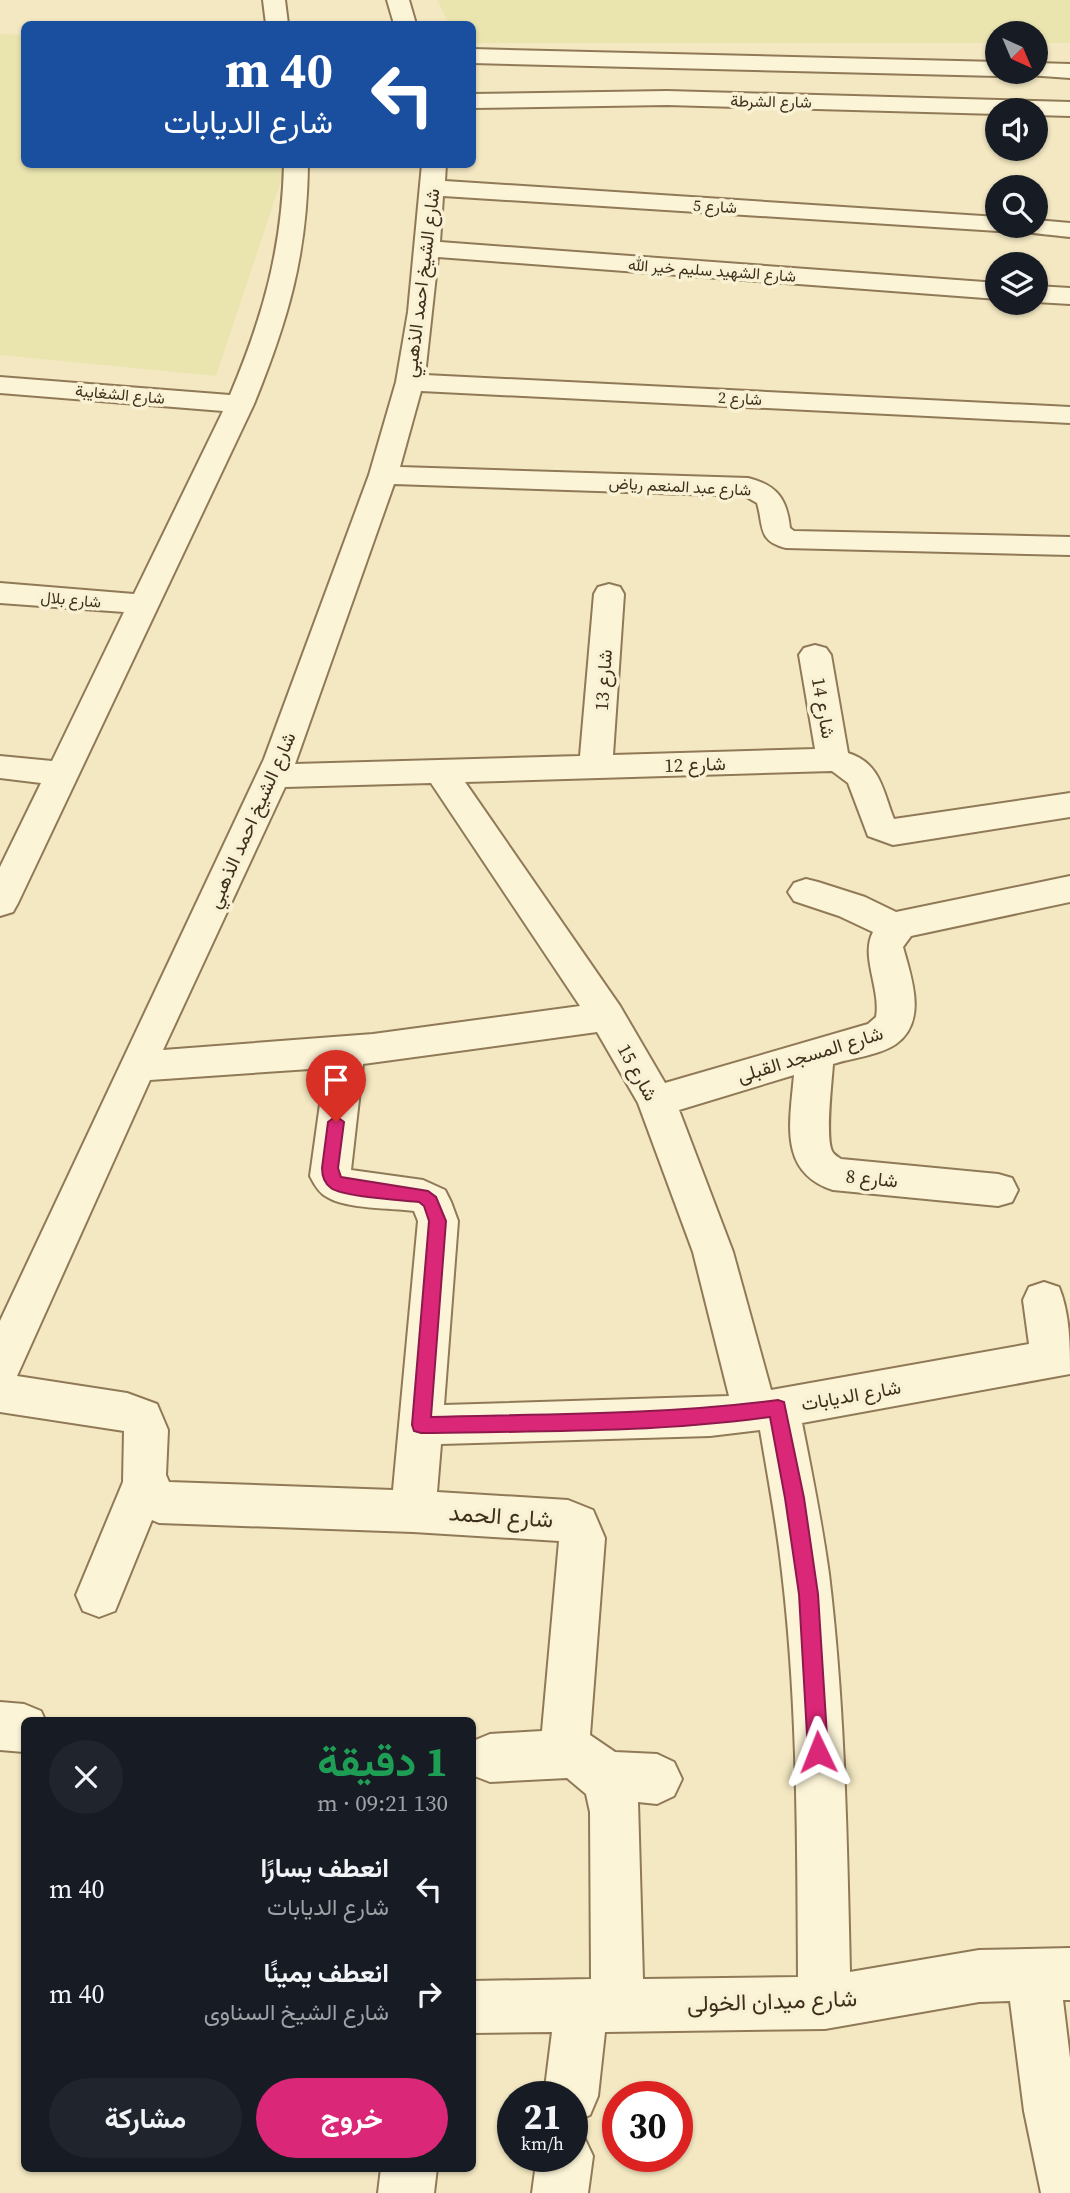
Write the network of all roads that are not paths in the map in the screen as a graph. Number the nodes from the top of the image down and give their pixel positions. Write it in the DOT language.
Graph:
graph roads {
  1 [pos="274,0"];
  2 [pos="398,0"];
  3 [pos="277,21"];
  4 [pos="404,21"];
  5 [pos="476,59"];
  6 [pos="985,69"];
  7 [pos="1048,70"];
  8 [pos="1070,71"];
  9 [pos="476,98"];
  10 [pos="1070,109"];
  11 [pos="296,168"];
  12 [pos="433,176"];
  13 [pos="985,223"];
  14 [pos="1048,228"];
  15 [pos="1070,230"];
  16 [pos="427,248"];
  17 [pos="985,290"];
  18 [pos="1048,295"];
  19 [pos="1070,296"];
  20 [pos="410,382"];
  21 [pos="0,385"];
  22 [pos="240,404"];
  23 [pos="1070,415"];
  24 [pos="383,475"];
  25 [pos="1069,549"];
  26 [pos="0,593"];
  27 [pos="609,594"];
  28 [pos="142,604"];
  29 [pos="815,655"];
  30 [pos="834,760"];
  31 [pos="596,766"];
  32 [pos="0,767"];
  33 [pos="440,772"];
  34 [pos="60,773"];
  35 [pos="275,776"];
  36 [pos="1070,805"];
  37 [pos="1070,889"];
  38 [pos="806,892"];
  39 [pos="0,903"];
  40 [pos="895,928"];
  41 [pos="607,1016"];
  42 [pos="346,1052"];
  43 [pos="815,1054"];
  44 [pos="137,1066"];
  45 [pos="656,1101"];
  46 [pos="998,1190"];
  47 [pos="1044,1300"];
  48 [pos="1061,1357"];
  49 [pos="0,1367"];
  50 [pos="0,1393"];
  51 [pos="766,1410"];
  52 [pos="421,1425"];
  53 [pos="144,1484"];
  54 [pos="413,1511"];
  55 [pos="99,1595"];
  56 [pos="0,1726"];
  57 [pos="21,1728"];
  58 [pos="490,1758"];
  59 [pos="588,1765"];
  60 [pos="657,1779"];
  61 [pos="1052,1974"];
  62 [pos="825,2003"];
  63 [pos="599,2006"];
  64 [pos="476,2007"];
  65 [pos="576,2081"];
  66 [pos="408,2172"];
  67 [pos="563,2172"];
  68 [pos="406,2193"];
  69 [pos="560,2193"];
  70 [pos="1069,2193"];
  1 -- 3 [label="street"];
  2 -- 4 [label="street"];
  5 -- 6 [label="street, شارع الشرطة"];
  7 -- 8 [label="street"];
  9 -- 10 [label="street, شارع الشرطة"];
  11 -- 22 [label="street"];
  12 -- 13 [label="street, شارع 5"];
  12 -- 16 [label="street, شارع الشيخ احمد الذهبي"];
  14 -- 15 [label="street"];
  16 -- 17 [label="street, شارع الشهيد سليم خير الله"];
  16 -- 20 [label="street, شارع الشيخ احمد الذهبي"];
  18 -- 19 [label="street"];
  20 -- 23 [label="street, شارع 2"];
  20 -- 24 [label="street, شارع الشيخ احمد الذهبي"];
  21 -- 22 [label="street, شارع الشغايبة"];
  22 -- 28 [label="street"];
  24 -- 25 [label="street, شارع عبد المنعم رياض"];
  24 -- 35 [label="street, شارع الشيخ احمد الذهبي"];
  26 -- 28 [label="street, شارع بلال"];
  27 -- 31 [label="street, شارع 13"];
  28 -- 34 [label="street"];
  29 -- 30 [label="street, شارع 14"];
  30 -- 31 [label="street, شارع 12"];
  30 -- 36 [label="street"];
  31 -- 33 [label="street, شارع 12"];
  32 -- 34 [label="street"];
  33 -- 35 [label="street, شارع 12"];
  33 -- 41 [label="street, شارع 15"];
  34 -- 39 [label="street"];
  35 -- 44 [label="street, شارع الشيخ احمد الذهبي"];
  37 -- 40 [label="street"];
  38 -- 40 [label="street"];
  40 -- 43 [label="street, شارع المسجد القبلى"];
  41 -- 42 [label="street"];
  41 -- 45 [label="street, شارع 15"];
  42 -- 44 [label="street"];
  42 -- 52 [label="street"];
  43 -- 45 [label="street, شارع المسجد القبلى"];
  43 -- 46 [label="street, شارع 8"];
  44 -- 49 [label="street, شارع الشيخ احمد الذهبي"];
  45 -- 51 [label="street, شارع 15"];
  47 -- 48 [label="street"];
  48 -- 51 [label="street, شارع الديابات"];
  50 -- 53 [label="street"];
  51 -- 52 [label="street, شارع الديابات"];
  51 -- 62 [label="street, شارع 15"];
  52 -- 54 [label="street"];
  53 -- 54 [label="street, شارع الحمد"];
  53 -- 55 [label="street"];
  54 -- 59 [label="street, شارع الحمد"];
  56 -- 57 [label="street"];
  58 -- 59 [label="street"];
  59 -- 60 [label="street"];
  59 -- 63 [label="street, شارع الحمد"];
  61 -- 62 [label="street, شارع ميدان الخولى"];
  61 -- 70 [label="street"];
  62 -- 63 [label="street, شارع ميدان الخولى"];
  63 -- 64 [label="street, شارع ميدان الخولى"];
  63 -- 65 [label="street, شارع الحمد"];
  66 -- 68 [label="street"];
  67 -- 69 [label="street"];
}
